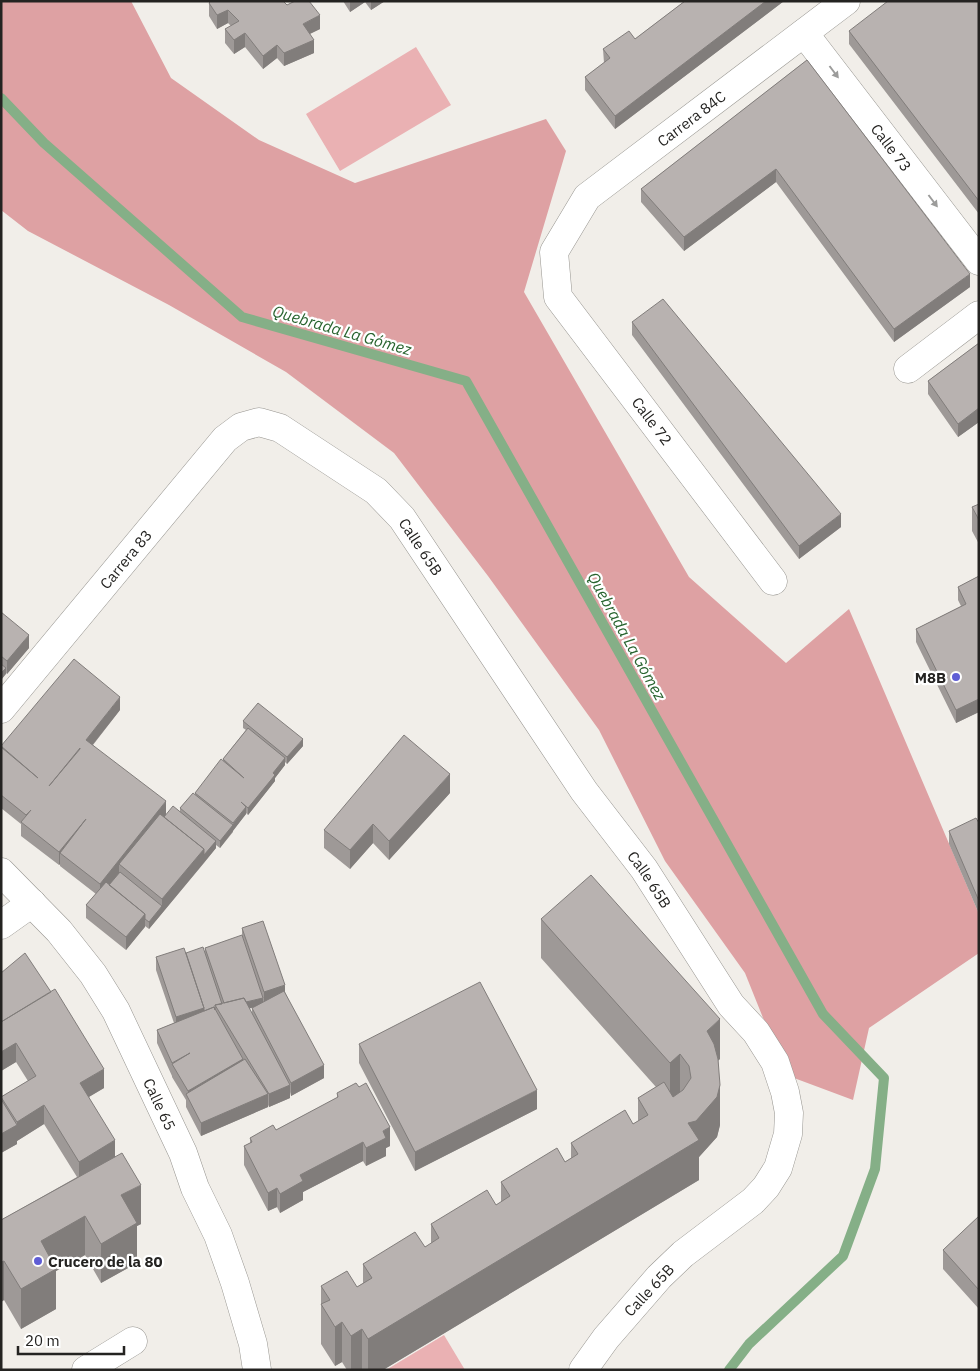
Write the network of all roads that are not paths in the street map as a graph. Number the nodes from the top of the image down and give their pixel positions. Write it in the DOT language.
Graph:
graph roads {
  1 [pos="846,1"];
  2 [pos="804,33"];
  3 [pos="554,252"];
  4 [pos="979,261"];
  5 [pos="979,315"];
  6 [pos="908,369"];
  7 [pos="259,422"];
  8 [pos="773,581"];
  9 [pos="1,709"];
  10 [pos="1,872"];
  11 [pos="32,904"];
  12 [pos="1,925"];
  13 [pos="133,1341"];
  14 [pos="86,1370"];
  15 [pos="257,1370"];
  16 [pos="583,1370"];
  1 -- 2 [label="street, Carrera 84C"];
  2 -- 3 [label="street, Carrera 84C"];
  2 -- 4 [label="street, Calle 73, one-way"];
  3 -- 8 [label="street, Calle 72"];
  5 -- 6 [label="street"];
  7 -- 9 [label="street, Carrera 83"];
  7 -- 16 [label="street, Calle 65B"];
  10 -- 11 [label="street, Calle 65"];
  11 -- 12 [label="street"];
  11 -- 15 [label="street, Calle 65"];
  13 -- 14 [label="street"];
}
